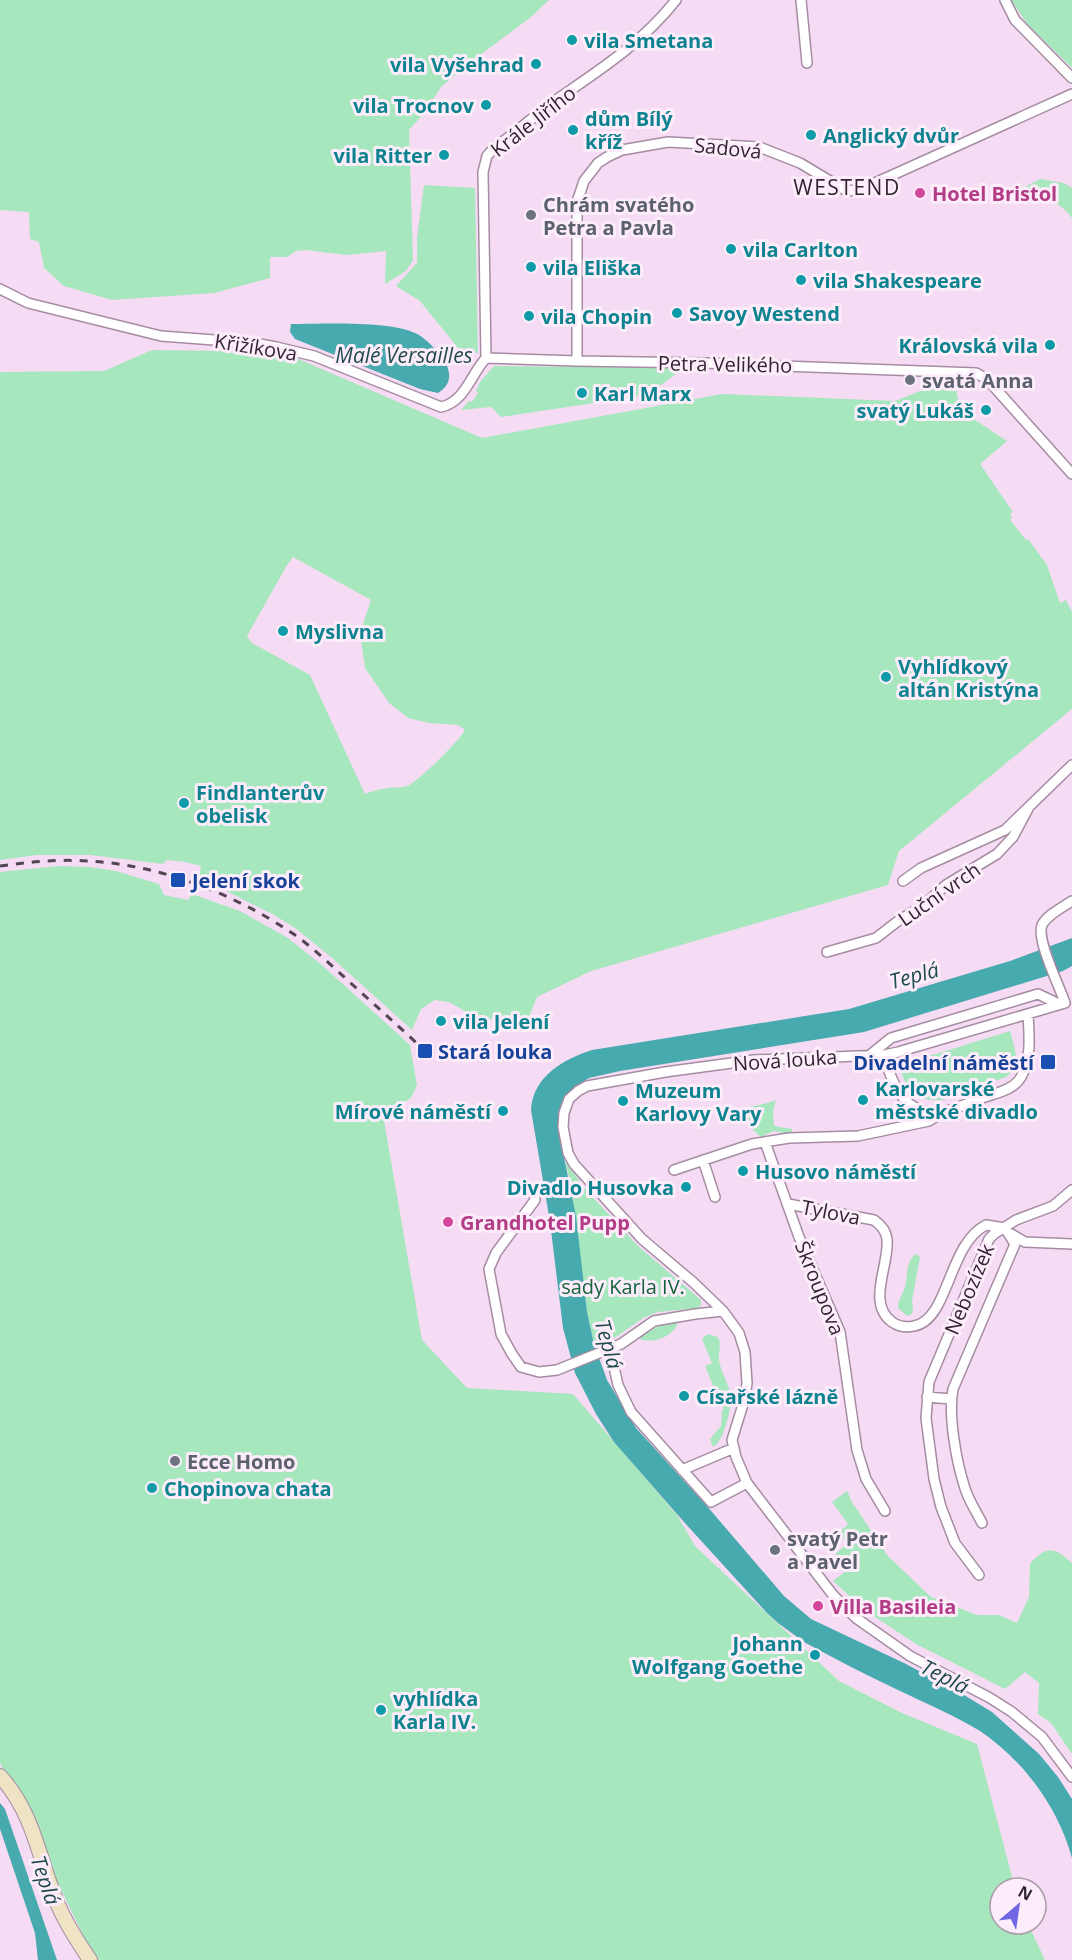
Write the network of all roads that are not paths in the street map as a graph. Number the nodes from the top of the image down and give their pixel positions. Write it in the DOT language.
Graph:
graph roads {
  1 [pos="676,0"];
  2 [pos="801,0"];
  3 [pos="1005,0"];
  4 [pos="807,63"];
  5 [pos="1072,78"];
  6 [pos="1072,94"];
  7 [pos="0,289"];
  8 [pos="486,358"];
  9 [pos="577,362"];
  10 [pos="1072,474"];
  11 [pos="1072,765"];
  12 [pos="1029,807"];
  13 [pos="903,881"];
  14 [pos="1072,901"];
  15 [pos="827,952"];
  16 [pos="1065,1004"];
  17 [pos="1028,1014"];
  18 [pos="870,1055"];
  19 [pos="884,1055"];
  20 [pos="945,1111"];
  21 [pos="765,1142"];
  22 [pos="703,1160"];
  23 [pos="674,1170"];
  24 [pos="534,1188"];
  25 [pos="1072,1190"];
  26 [pos="715,1197"];
  27 [pos="788,1204"];
  28 [pos="1005,1228"];
  29 [pos="1072,1244"];
  30 [pos="723,1311"];
  31 [pos="610,1349"];
  32 [pos="927,1397"];
  33 [pos="951,1399"];
  34 [pos="734,1448"];
  35 [pos="682,1470"];
  36 [pos="747,1483"];
  37 [pos="885,1511"];
  38 [pos="982,1523"];
  39 [pos="979,1575"];
  40 [pos="0,1776"];
  41 [pos="1072,1778"];
  42 [pos="90,1960"];
  1 -- 8 [label="street, Krále Jiřího"];
  2 -- 4 [label="street"];
  3 -- 5 [label="street"];
  6 -- 9 [label="street, Sadová"];
  7 -- 8 [label="street, Křižíkova"];
  8 -- 9 [label="street, Petra Velikého"];
  9 -- 10 [label="street, Petra Velikého"];
  11 -- 12 [label="street"];
  12 -- 13 [label="street"];
  12 -- 15 [label="street, Luční vrch"];
  14 -- 16 [label="street"];
  16 -- 17 [label="street"];
  16 -- 18 [label="street"];
  17 -- 19 [label="street"];
  17 -- 20 [label="street"];
  18 -- 19 [label="street"];
  18 -- 30 [label="street, Nová louka"];
  19 -- 20 [label="street"];
  20 -- 21 [label="street"];
  21 -- 22 [label="street"];
  21 -- 27 [label="street, Tylova"];
  22 -- 23 [label="street"];
  22 -- 26 [label="street"];
  24 -- 31 [label="street"];
  25 -- 28 [label="street"];
  27 -- 28 [label="street, Tylova"];
  27 -- 37 [label="street, Škroupova"];
  28 -- 29 [label="street"];
  28 -- 32 [label="street, Nebozízek"];
  28 -- 33 [label="street, Nebozízek"];
  30 -- 31 [label="street"];
  30 -- 34 [label="street"];
  31 -- 35 [label="street"];
  32 -- 33 [label="street"];
  32 -- 39 [label="street, Nebozízek"];
  33 -- 38 [label="street, Nebozízek"];
  34 -- 35 [label="street"];
  34 -- 36 [label="street"];
  35 -- 36 [label="street"];
  36 -- 41 [label="street"];
  40 -- 42 [label="street"];
}
